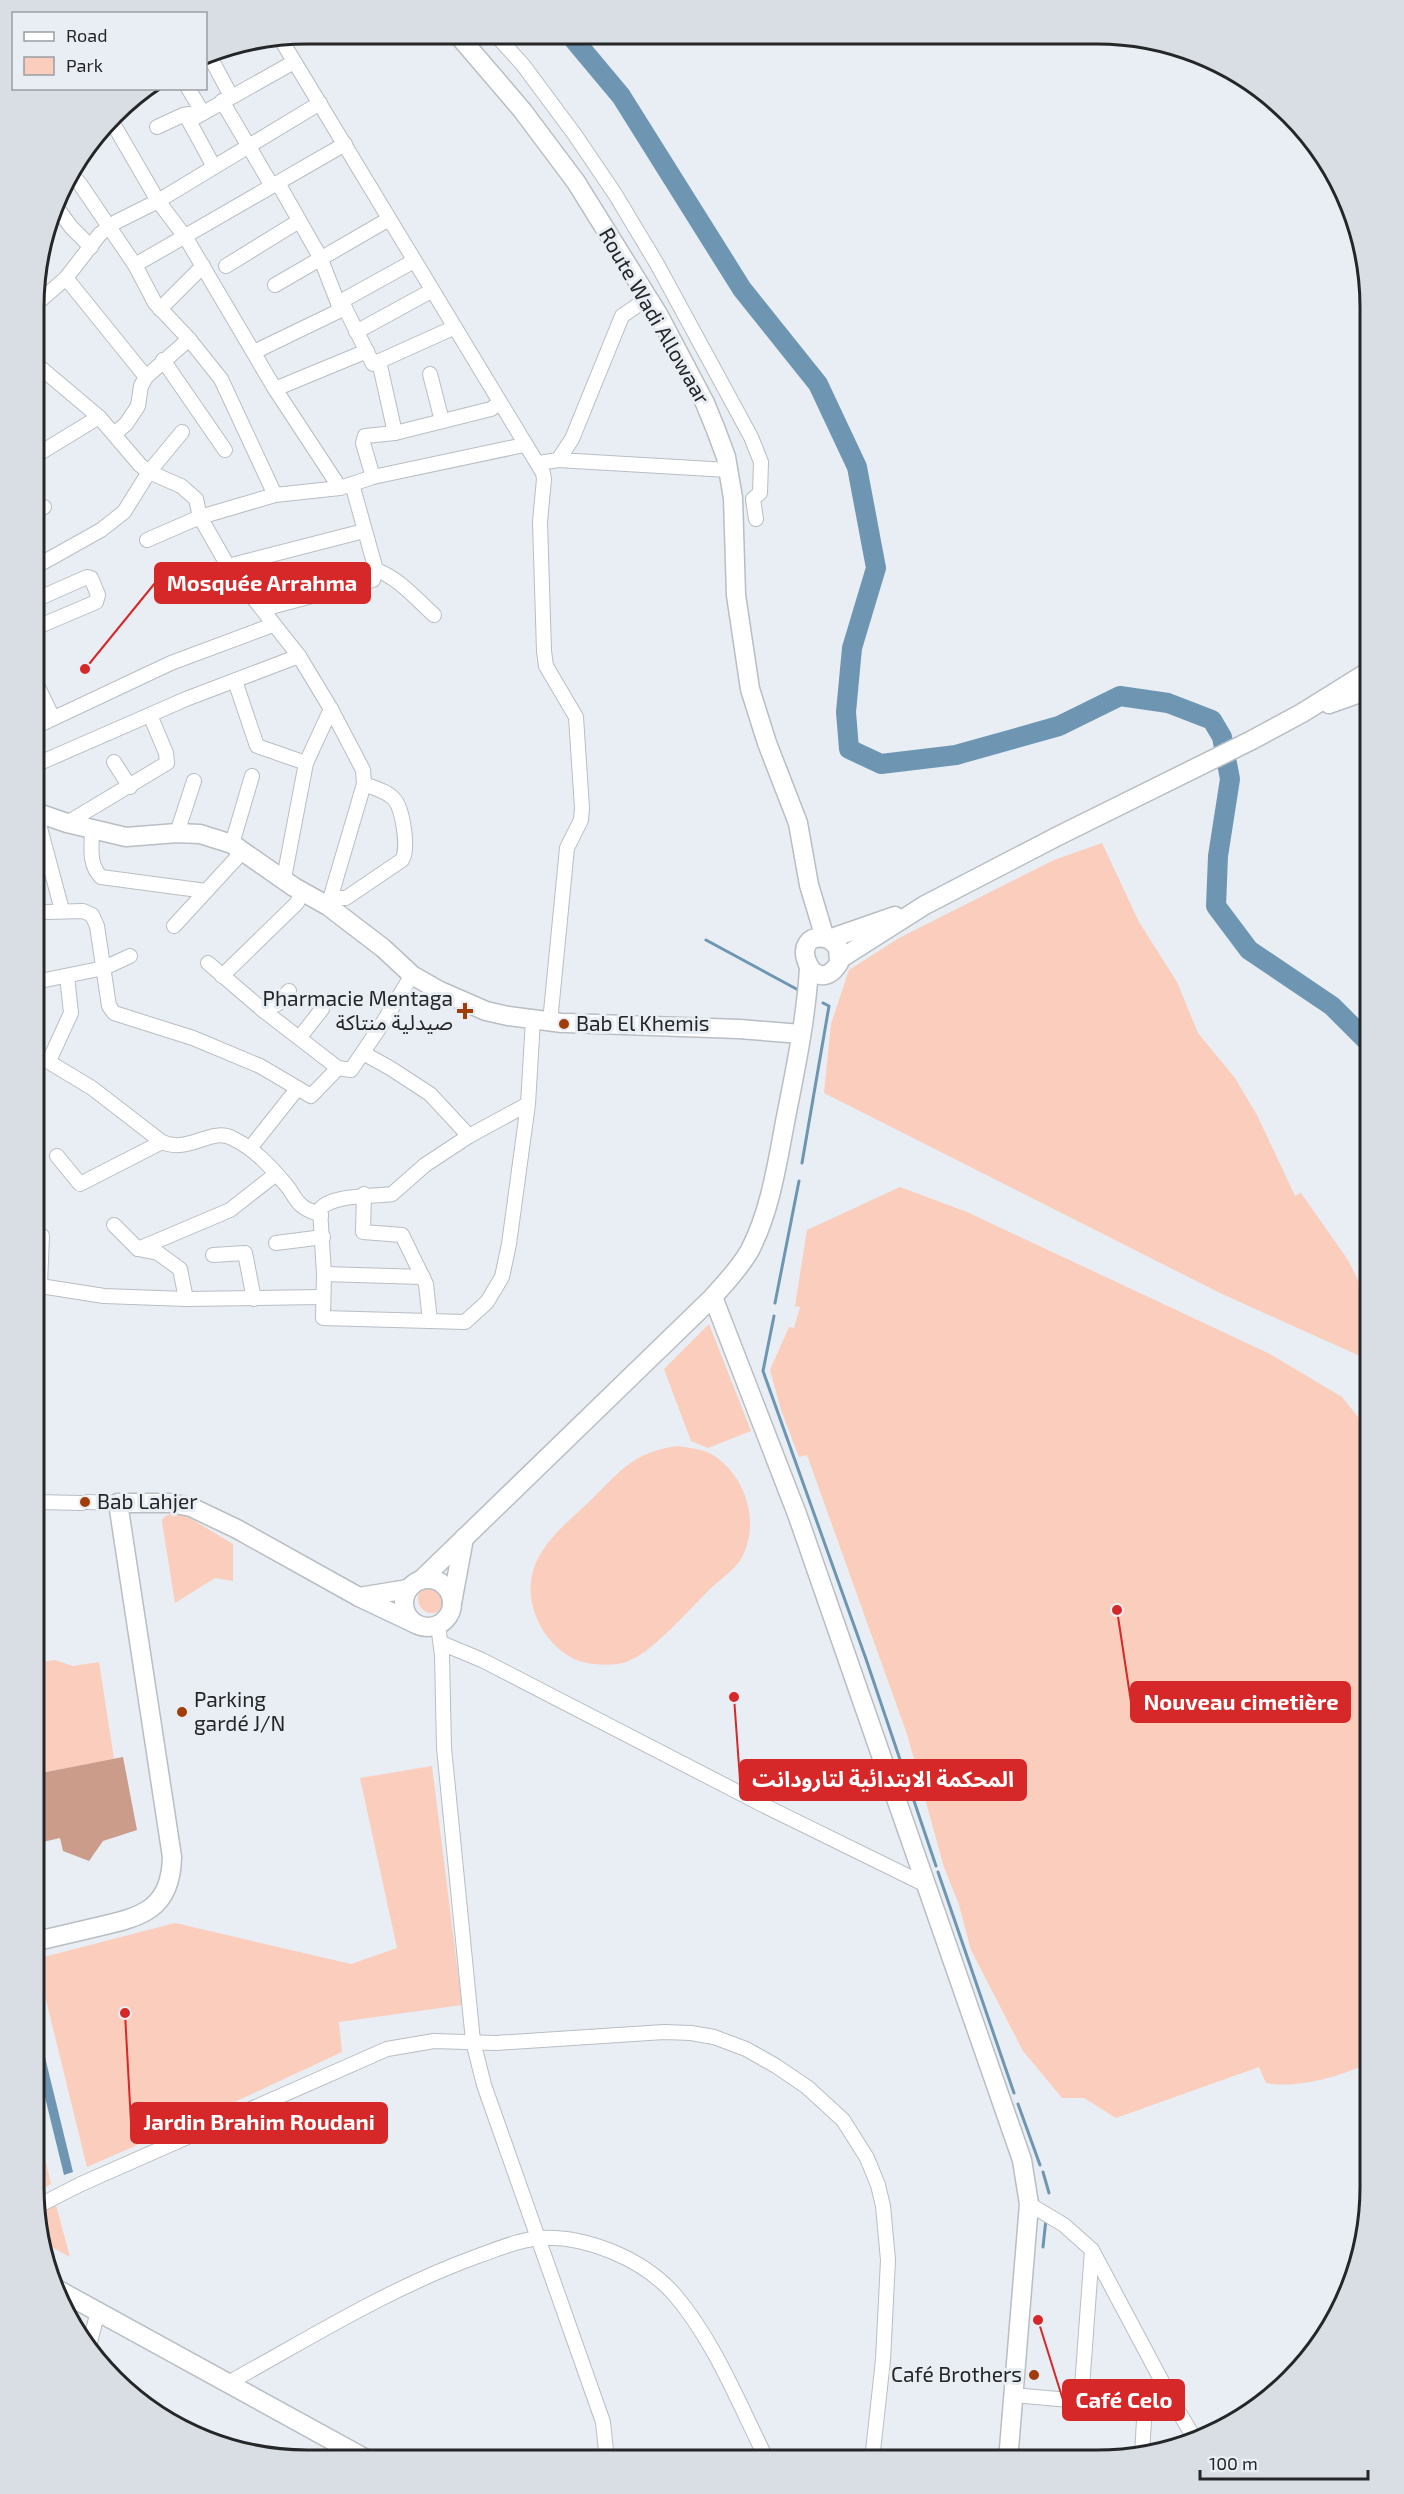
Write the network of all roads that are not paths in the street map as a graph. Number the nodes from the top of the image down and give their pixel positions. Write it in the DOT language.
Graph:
graph roads {
  1 [pos="466,44"];
  2 [pos="504,44"];
  3 [pos="284,45"];
  4 [pos="212,62"];
  5 [pos="294,62"];
  6 [pos="189,90"];
  7 [pos="227,99"];
  8 [pos="320,103"];
  9 [pos="203,113"];
  10 [pos="189,121"];
  11 [pos="115,127"];
  12 [pos="157,127"];
  13 [pos="345,144"];
  14 [pos="248,146"];
  15 [pos="214,167"];
  16 [pos="76,180"];
  17 [pos="275,185"];
  18 [pos="158,201"];
  19 [pos="61,213"];
  20 [pos="389,219"];
  21 [pos="299,221"];
  22 [pos="109,227"];
  23 [pos="186,238"];
  24 [pos="91,246"];
  25 [pos="320,257"];
  26 [pos="414,261"];
  27 [pos="135,265"];
  28 [pos="203,266"];
  29 [pos="226,266"];
  30 [pos="66,278"];
  31 [pos="275,285"];
  32 [pos="431,291"];
  33 [pos="44,297"];
  34 [pos="648,298"];
  35 [pos="341,306"];
  36 [pos="160,309"];
  37 [pos="453,327"];
  38 [pos="356,332"];
  39 [pos="189,339"];
  40 [pos="367,351"];
  41 [pos="254,352"];
  42 [pos="164,360"];
  43 [pos="379,361"];
  44 [pos="44,371"];
  45 [pos="430,374"];
  46 [pos="146,377"];
  47 [pos="276,388"];
  48 [pos="500,403"];
  49 [pos="99,417"];
  50 [pos="441,421"];
  51 [pos="182,432"];
  52 [pos="395,433"];
  53 [pos="114,434"];
  54 [pos="524,445"];
  55 [pos="225,450"];
  56 [pos="44,451"];
  57 [pos="558,460"];
  58 [pos="538,463"];
  59 [pos="728,470"];
  60 [pos="149,472"];
  61 [pos="373,477"];
  62 [pos="346,486"];
  63 [pos="275,495"];
  64 [pos="200,517"];
  65 [pos="756,519"];
  66 [pos="364,531"];
  67 [pos="147,540"];
  68 [pos="44,562"];
  69 [pos="228,566"];
  70 [pos="376,570"];
  71 [pos="44,596"];
  72 [pos="263,609"];
  73 [pos="434,615"];
  74 [pos="44,624"];
  75 [pos="273,625"];
  76 [pos="299,656"];
  77 [pos="1360,677"];
  78 [pos="235,681"];
  79 [pos="1360,693"];
  80 [pos="44,700"];
  81 [pos="331,709"];
  82 [pos="1302,713"];
  83 [pos="150,715"];
  84 [pos="53,718"];
  85 [pos="44,722"];
  86 [pos="44,761"];
  87 [pos="114,762"];
  88 [pos="306,763"];
  89 [pos="252,776"];
  90 [pos="194,781"];
  91 [pos="364,784"];
  92 [pos="130,787"];
  93 [pos="44,816"];
  94 [pos="67,823"];
  95 [pos="92,830"];
  96 [pos="177,833"];
  97 [pos="44,845"];
  98 [pos="238,847"];
  99 [pos="284,879"];
  100 [pos="809,885"];
  101 [pos="206,891"];
  102 [pos="302,891"];
  103 [pos="329,902"];
  104 [pos="925,905"];
  105 [pos="62,910"];
  106 [pos="47,912"];
  107 [pos="174,926"];
  108 [pos="827,938"];
  109 [pos="807,945"];
  110 [pos="130,956"];
  111 [pos="840,959"];
  112 [pos="208,963"];
  113 [pos="104,968"];
  114 [pos="809,968"];
  115 [pos="827,973"];
  116 [pos="412,975"];
  117 [pos="67,976"];
  118 [pos="222,976"];
  119 [pos="45,980"];
  120 [pos="289,991"];
  121 [pos="322,1009"];
  122 [pos="807,1009"];
  123 [pos="264,1011"];
  124 [pos="553,1022"];
  125 [pos="801,1034"];
  126 [pos="300,1037"];
  127 [pos="363,1053"];
  128 [pos="44,1058"];
  129 [pos="49,1061"];
  130 [pos="338,1068"];
  131 [pos="297,1089"];
  132 [pos="528,1104"];
  133 [pos="469,1136"];
  134 [pos="162,1142"];
  135 [pos="251,1147"];
  136 [pos="57,1156"];
  137 [pos="276,1174"];
  138 [pos="364,1194"];
  139 [pos="321,1215"];
  140 [pos="114,1225"];
  141 [pos="322,1237"];
  142 [pos="276,1243"];
  143 [pos="138,1249"];
  144 [pos="213,1255"];
  145 [pos="324,1274"];
  146 [pos="423,1277"];
  147 [pos="44,1286"];
  148 [pos="323,1297"];
  149 [pos="713,1297"];
  150 [pos="186,1299"];
  151 [pos="254,1299"];
  152 [pos="430,1321"];
  153 [pos="44,1502"];
  154 [pos="118,1503"];
  155 [pos="464,1538"];
  156 [pos="415,1584"];
  157 [pos="359,1597"];
  158 [pos="452,1604"];
  159 [pos="416,1624"];
  160 [pos="439,1634"];
  161 [pos="928,1886"];
  162 [pos="44,1939"];
  163 [pos="473,2042"];
  164 [pos="44,2203"];
  165 [pos="1029,2204"];
  166 [pos="538,2238"];
  167 [pos="1092,2250"];
  168 [pos="67,2294"];
  169 [pos="98,2311"];
  170 [pos="91,2337"];
  171 [pos="228,2383"];
  172 [pos="1013,2395"];
  173 [pos="1081,2401"];
  174 [pos="1145,2404"];
  175 [pos="1174,2404"];
  176 [pos="1191,2433"];
  177 [pos="1142,2446"];
  178 [pos="350,2450"];
  179 [pos="606,2450"];
  180 [pos="762,2450"];
  181 [pos="873,2450"];
  182 [pos="1009,2450"];
  1 -- 34 [label="street, Route Wadi Allowaar"];
  2 -- 65 [label="street"];
  3 -- 5 [label="street"];
  4 -- 7 [label="street"];
  5 -- 7 [label="street"];
  5 -- 8 [label="street"];
  6 -- 9 [label="street"];
  7 -- 9 [label="street"];
  7 -- 14 [label="street"];
  8 -- 13 [label="street"];
  8 -- 14 [label="street"];
  9 -- 10 [label="street"];
  10 -- 12 [label="street"];
  10 -- 15 [label="street"];
  11 -- 18 [label="street"];
  13 -- 17 [label="street"];
  13 -- 20 [label="street"];
  14 -- 15 [label="street"];
  14 -- 17 [label="street"];
  15 -- 18 [label="street"];
  16 -- 22 [label="street"];
  17 -- 21 [label="street"];
  17 -- 23 [label="street"];
  18 -- 22 [label="street"];
  18 -- 23 [label="street"];
  19 -- 24 [label="street"];
  20 -- 25 [label="street"];
  20 -- 26 [label="street"];
  21 -- 25 [label="street"];
  21 -- 29 [label="street"];
  22 -- 24 [label="street"];
  22 -- 27 [label="street"];
  23 -- 27 [label="street"];
  23 -- 28 [label="street"];
  24 -- 30 [label="street"];
  25 -- 31 [label="street"];
  25 -- 35 [label="street"];
  26 -- 32 [label="street"];
  26 -- 35 [label="street"];
  27 -- 36 [label="street"];
  28 -- 36 [label="street"];
  28 -- 41 [label="street"];
  30 -- 33 [label="street"];
  30 -- 46 [label="street"];
  32 -- 37 [label="street"];
  32 -- 38 [label="street"];
  34 -- 57 [label="street"];
  34 -- 59 [label="street, Route Wadi Allowaar"];
  35 -- 38 [label="street"];
  35 -- 41 [label="street"];
  36 -- 39 [label="street"];
  37 -- 43 [label="street"];
  37 -- 48 [label="street"];
  38 -- 40 [label="street"];
  39 -- 42 [label="street"];
  39 -- 63 [label="street"];
  40 -- 43 [label="street"];
  40 -- 47 [label="street"];
  41 -- 47 [label="street"];
  42 -- 46 [label="street"];
  42 -- 55 [label="street"];
  43 -- 52 [label="street"];
  44 -- 49 [label="street"];
  45 -- 50 [label="street"];
  46 -- 53 [label="street"];
  47 -- 62 [label="street"];
  48 -- 50 [label="street"];
  48 -- 54 [label="street"];
  49 -- 53 [label="street"];
  49 -- 56 [label="street"];
  50 -- 52 [label="street"];
  51 -- 60 [label="street"];
  52 -- 61 [label="street"];
  53 -- 60 [label="street"];
  54 -- 58 [label="street"];
  54 -- 61 [label="street"];
  57 -- 58 [label="street"];
  57 -- 59 [label="street"];
  58 -- 124 [label="street"];
  59 -- 100 [label="street, Route Wadi Allowaar"];
  60 -- 64 [label="street"];
  60 -- 68 [label="street"];
  61 -- 62 [label="street"];
  62 -- 63 [label="street"];
  62 -- 66 [label="street"];
  63 -- 64 [label="street"];
  64 -- 67 [label="street"];
  64 -- 69 [label="street"];
  66 -- 69 [label="street"];
  66 -- 70 [label="street"];
  69 -- 72 [label="street"];
  70 -- 72 [label="street"];
  70 -- 73 [label="street"];
  71 -- 74 [label="street"];
  72 -- 75 [label="street"];
  75 -- 76 [label="street"];
  75 -- 84 [label="street"];
  76 -- 78 [label="street"];
  76 -- 81 [label="street"];
  77 -- 82 [label="street"];
  78 -- 83 [label="street"];
  78 -- 88 [label="street"];
  79 -- 82 [label="street"];
  80 -- 84 [label="street"];
  81 -- 88 [label="street"];
  81 -- 91 [label="street"];
  82 -- 104 [label="street"];
  83 -- 86 [label="street"];
  83 -- 92 [label="street"];
  84 -- 85 [label="street"];
  87 -- 92 [label="street"];
  88 -- 99 [label="street"];
  89 -- 98 [label="street"];
  90 -- 96 [label="street"];
  91 -- 103 [label="street"];
  91 -- 103 [label="street"];
  92 -- 94 [label="street"];
  93 -- 94 [label="street"];
  94 -- 95 [label="street"];
  95 -- 96 [label="street"];
  95 -- 101 [label="street"];
  96 -- 98 [label="street"];
  97 -- 105 [label="street"];
  98 -- 99 [label="street"];
  98 -- 101 [label="street"];
  99 -- 102 [label="street"];
  100 -- 108 [label="street, Route Wadi Allowaar"];
  100 -- 109 [label="street, Route Wadi Allowaar"];
  101 -- 107 [label="street"];
  102 -- 103 [label="street"];
  102 -- 118 [label="street"];
  103 -- 116 [label="street"];
  104 -- 108 [label="street"];
  104 -- 111 [label="street"];
  105 -- 106 [label="street"];
  105 -- 113 [label="street"];
  108 -- 109 [label="street"];
  108 -- 111 [label="street"];
  109 -- 114 [label="street"];
  110 -- 113 [label="street"];
  111 -- 115 [label="street"];
  112 -- 118 [label="street"];
  113 -- 117 [label="street"];
  113 -- 131 [label="street"];
  114 -- 115 [label="street"];
  114 -- 122 [label="street"];
  115 -- 122 [label="street"];
  116 -- 124 [label="street"];
  116 -- 127 [label="street"];
  117 -- 119 [label="street"];
  117 -- 129 [label="street"];
  118 -- 123 [label="street"];
  120 -- 123 [label="street"];
  121 -- 126 [label="street"];
  122 -- 125 [label="street"];
  123 -- 126 [label="street"];
  124 -- 125 [label="street"];
  124 -- 132 [label="street"];
  125 -- 149 [label="street"];
  126 -- 130 [label="street"];
  127 -- 130 [label="street"];
  127 -- 133 [label="street"];
  128 -- 129 [label="street"];
  129 -- 134 [label="street"];
  130 -- 131 [label="street"];
  131 -- 135 [label="street"];
  132 -- 133 [label="street"];
  132 -- 152 [label="street"];
  133 -- 138 [label="street"];
  134 -- 135 [label="street"];
  134 -- 136 [label="street"];
  135 -- 137 [label="street"];
  137 -- 139 [label="street"];
  137 -- 143 [label="street"];
  138 -- 139 [label="street"];
  138 -- 146 [label="street"];
  139 -- 141 [label="street"];
  140 -- 143 [label="street"];
  141 -- 142 [label="street"];
  141 -- 145 [label="street"];
  143 -- 150 [label="street"];
  144 -- 151 [label="street"];
  145 -- 146 [label="street"];
  145 -- 148 [label="street"];
  146 -- 152 [label="street"];
  147 -- 150 [label="street"];
  148 -- 151 [label="street"];
  148 -- 152 [label="street"];
  149 -- 155 [label="street"];
  149 -- 161 [label="street"];
  150 -- 151 [label="street"];
  153 -- 154 [label="street"];
  154 -- 157 [label="street"];
  154 -- 162 [label="street"];
  155 -- 156 [label="street"];
  155 -- 158 [label="street"];
  156 -- 157 [label="street"];
  156 -- 158 [label="street"];
  156 -- 159 [label="street"];
  157 -- 159 [label="street"];
  158 -- 160 [label="street"];
  159 -- 160 [label="street"];
  160 -- 161 [label="street"];
  160 -- 163 [label="street"];
  161 -- 165 [label="street"];
  163 -- 164 [label="street"];
  163 -- 166 [label="street"];
  163 -- 181 [label="street"];
  165 -- 167 [label="street"];
  165 -- 172 [label="street"];
  166 -- 171 [label="street"];
  166 -- 179 [label="street"];
  166 -- 180 [label="street"];
  167 -- 173 [label="street"];
  167 -- 175 [label="street"];
  168 -- 169 [label="street"];
  169 -- 170 [label="street"];
  169 -- 171 [label="street"];
  171 -- 178 [label="street"];
  172 -- 173 [label="street"];
  172 -- 182 [label="street"];
  173 -- 174 [label="street"];
  174 -- 175 [label="street"];
  174 -- 177 [label="street"];
  175 -- 176 [label="street"];
}
